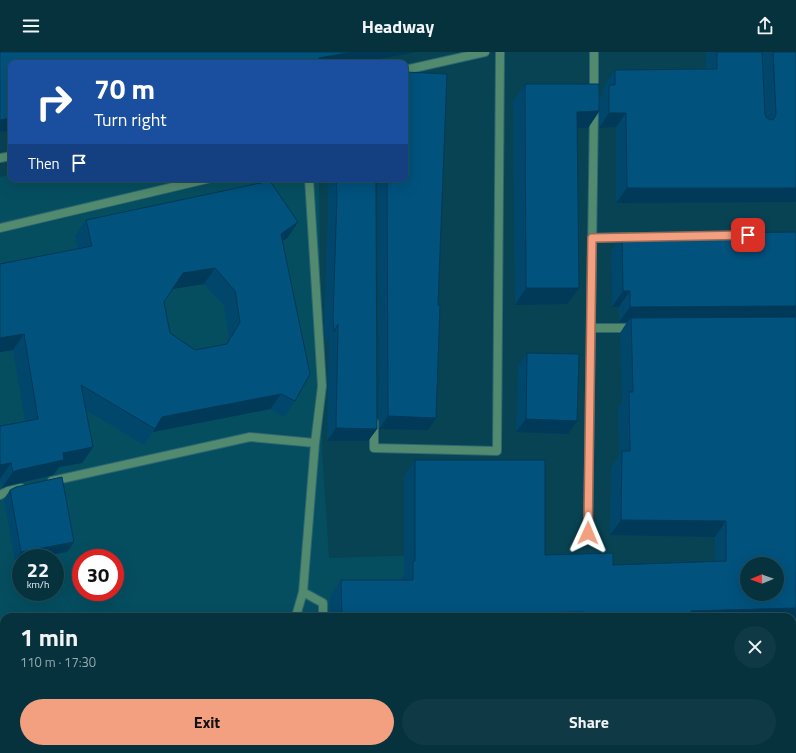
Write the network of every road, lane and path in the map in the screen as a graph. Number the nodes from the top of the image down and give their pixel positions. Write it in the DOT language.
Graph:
graph roads {
  1 [pos="485,52"];
  2 [pos="500,52"];
  3 [pos="594,52"];
  4 [pos="408,69"];
  5 [pos="194,182"];
  6 [pos="309,182"];
  7 [pos="0,228"];
  8 [pos="636,237"];
  9 [pos="592,238"];
  10 [pos="591,328"];
  11 [pos="646,328"];
  12 [pos="374,416"];
  13 [pos="315,444"];
  14 [pos="47,482"];
  15 [pos="32,486"];
  16 [pos="0,494"];
  17 [pos="588,533"];
  18 [pos="303,592"];
  19 [pos="297,613"];
  20 [pos="323,613"];
  1 -- 4 [label="street"];
  2 -- 12 [label="street"];
  3 -- 9 [label="street"];
  5 -- 7 [label="street"];
  6 -- 13 [label="street"];
  8 -- 9 [label="street"];
  9 -- 10 [label="street"];
  10 -- 11 [label="street"];
  10 -- 17 [label="street"];
  13 -- 14 [label="street"];
  13 -- 18 [label="street"];
  15 -- 16 [label="street"];
  18 -- 19 [label="street"];
  18 -- 20 [label="street"];
}
